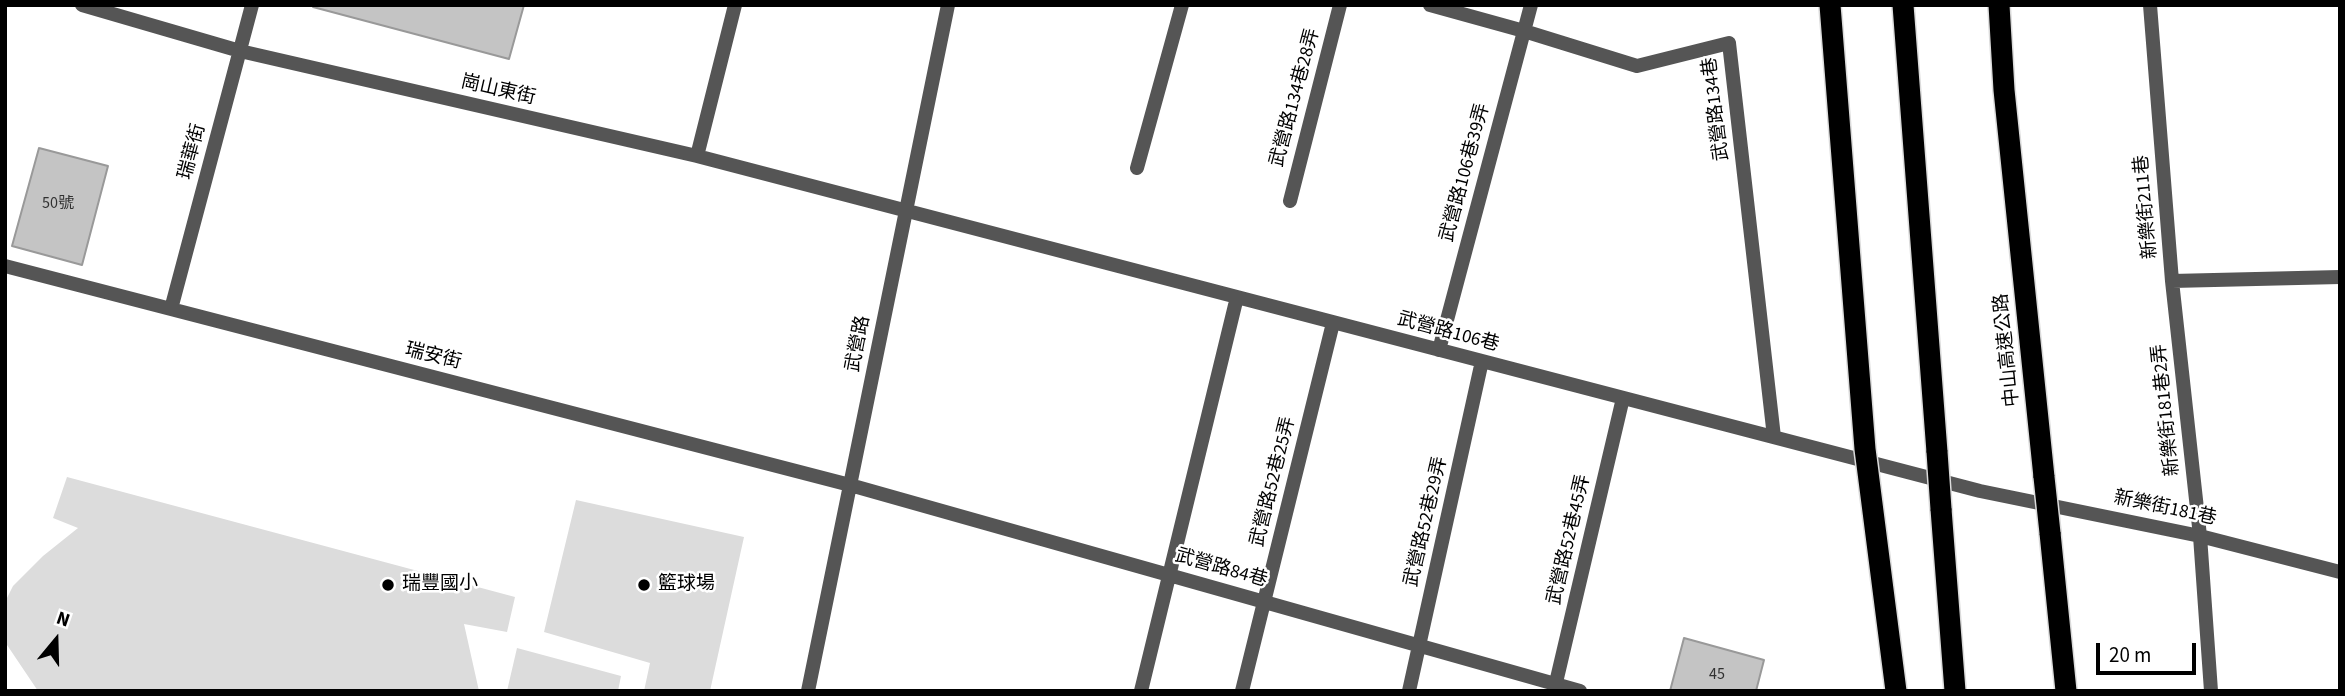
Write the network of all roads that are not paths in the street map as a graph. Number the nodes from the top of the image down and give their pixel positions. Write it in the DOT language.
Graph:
graph roads {
  1 [pos="82,5"];
  2 [pos="252,5"];
  3 [pos="735,5"];
  4 [pos="948,5"];
  5 [pos="1182,5"];
  6 [pos="1340,5"];
  7 [pos="1430,5"];
  8 [pos="1531,5"];
  9 [pos="1830,5"];
  10 [pos="1903,5"];
  11 [pos="1999,5"];
  12 [pos="2150,5"];
  13 [pos="1524,31"];
  14 [pos="240,51"];
  15 [pos="697,156"];
  16 [pos="1137,168"];
  17 [pos="1290,201"];
  18 [pos="906,211"];
  19 [pos="5,267"];
  20 [pos="2340,277"];
  21 [pos="2172,281"];
  22 [pos="1237,297"];
  23 [pos="171,309"];
  24 [pos="1333,323"];
  25 [pos="1438,350"];
  26 [pos="1482,361"];
  27 [pos="1623,398"];
  28 [pos="1774,437"];
  29 [pos="850,485"];
  30 [pos="1980,491"];
  31 [pos="2200,536"];
  32 [pos="2340,572"];
  33 [pos="1170,575"];
  34 [pos="1264,601"];
  35 [pos="1419,645"];
  36 [pos="1555,687"];
  37 [pos="808,691"];
  38 [pos="1141,691"];
  39 [pos="1242,691"];
  40 [pos="1409,691"];
  41 [pos="1580,691"];
  42 [pos="1896,691"];
  43 [pos="1955,691"];
  44 [pos="2066,691"];
  45 [pos="2211,691"];
  1 -- 14 [label="street, 崗山東街"];
  2 -- 14 [label="street, 瑞華街"];
  3 -- 15 [label="street"];
  4 -- 18 [label="street, 武營路"];
  5 -- 16 [label="street"];
  6 -- 17 [label="street, 武營路134巷28弄"];
  7 -- 13 [label="street, 武營路134巷"];
  8 -- 13 [label="street, 武營路106巷39弄"];
  9 -- 42 [label="highway, bridge"];
  10 -- 43 [label="highway, bridge"];
  11 -- 44 [label="highway, 中山高速公路, bridge"];
  12 -- 21 [label="street, 新樂街211巷"];
  13 -- 25 [label="street, 武營路106巷39弄"];
  13 -- 28 [label="street, 武營路134巷"];
  14 -- 15 [label="street, 崗山東街"];
  14 -- 23 [label="street, 瑞華街"];
  15 -- 18 [label="street, 崗山東街"];
  18 -- 22 [label="street, 武營路106巷"];
  18 -- 29 [label="street, 武營路"];
  19 -- 23 [label="street, 瑞安街"];
  20 -- 21 [label="street, 新樂街211巷"];
  21 -- 31 [label="street, 新樂街181巷2弄"];
  22 -- 24 [label="street, 武營路106巷"];
  22 -- 33 [label="street"];
  23 -- 29 [label="street, 瑞安街"];
  24 -- 25 [label="street, 武營路106巷"];
  24 -- 34 [label="street, 武營路52巷25弄"];
  25 -- 26 [label="street, 武營路106巷"];
  26 -- 27 [label="street, 武營路106巷"];
  26 -- 35 [label="street, 武營路52巷29弄"];
  27 -- 28 [label="street, 武營路106巷"];
  27 -- 36 [label="street, 武營路52巷45弄"];
  28 -- 30 [label="street, 武營路106巷"];
  29 -- 33 [label="street, 武營路84巷"];
  29 -- 37 [label="street, 武營路"];
  30 -- 31 [label="street, 新樂街181巷"];
  31 -- 32 [label="street, 新樂街181巷"];
  31 -- 45 [label="street, 新樂街181巷2弄"];
  33 -- 34 [label="street, 武營路84巷"];
  33 -- 38 [label="street"];
  34 -- 35 [label="street, 武營路84巷"];
  34 -- 39 [label="street, 武營路52巷25弄"];
  35 -- 36 [label="street, 武營路84巷"];
  35 -- 40 [label="street, 武營路52巷29弄"];
  36 -- 41 [label="street, 武營路84巷"];
}
